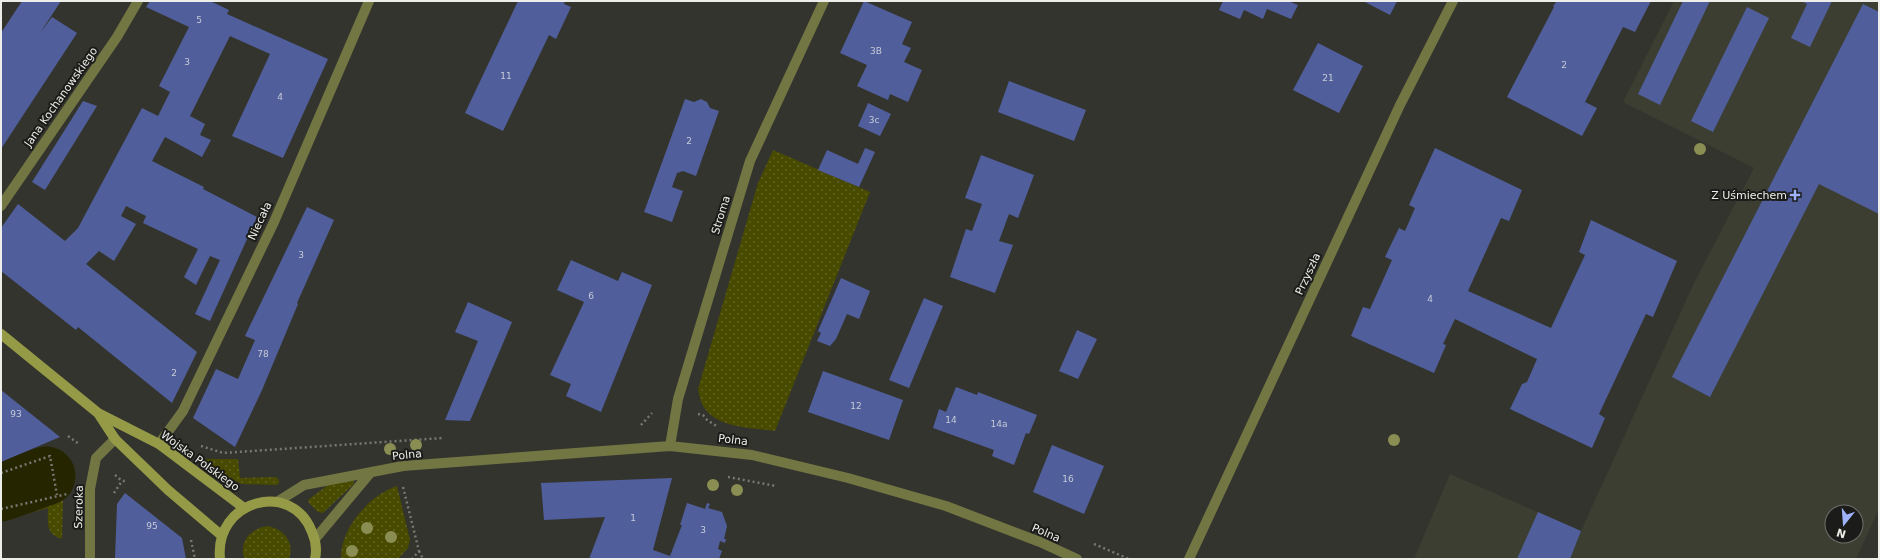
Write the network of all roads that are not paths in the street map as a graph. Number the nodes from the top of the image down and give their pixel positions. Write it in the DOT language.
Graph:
graph roads {
  1 [pos="138,1"];
  2 [pos="369,1"];
  3 [pos="824,1"];
  4 [pos="1453,1"];
  5 [pos="1,206"];
  6 [pos="1,334"];
  7 [pos="98,413"];
  8 [pos="114,439"];
  9 [pos="159,444"];
  10 [pos="670,446"];
  11 [pos="371,472"];
  12 [pos="277,502"];
  13 [pos="244,508"];
  14 [pos="221,535"];
  15 [pos="315,539"];
  16 [pos="90,559"];
  17 [pos="220,559"];
  18 [pos="315,559"];
  19 [pos="1077,559"];
  20 [pos="1189,559"];
  1 -- 5 [label="street, Jana Kochanowskiego"];
  2 -- 9 [label="street, Niecała"];
  3 -- 10 [label="street, Stroma"];
  4 -- 20 [label="street, Przyszła"];
  6 -- 7 [label="street, Wojska Polskiego"];
  7 -- 8 [label="street, Wojska Polskiego"];
  7 -- 9 [label="street, Wojska Polskiego"];
  8 -- 14 [label="street, Wojska Polskiego"];
  8 -- 16 [label="street, Szeroka"];
  9 -- 13 [label="street, Wojska Polskiego"];
  10 -- 11 [label="street, Polna"];
  10 -- 19 [label="street, Polna"];
  11 -- 12 [label="street, Polna"];
  11 -- 15 [label="street"];
  12 -- 13 [label="street"];
  12 -- 15 [label="street"];
  13 -- 14 [label="street"];
  14 -- 17 [label="street"];
  15 -- 18 [label="street"];
}
